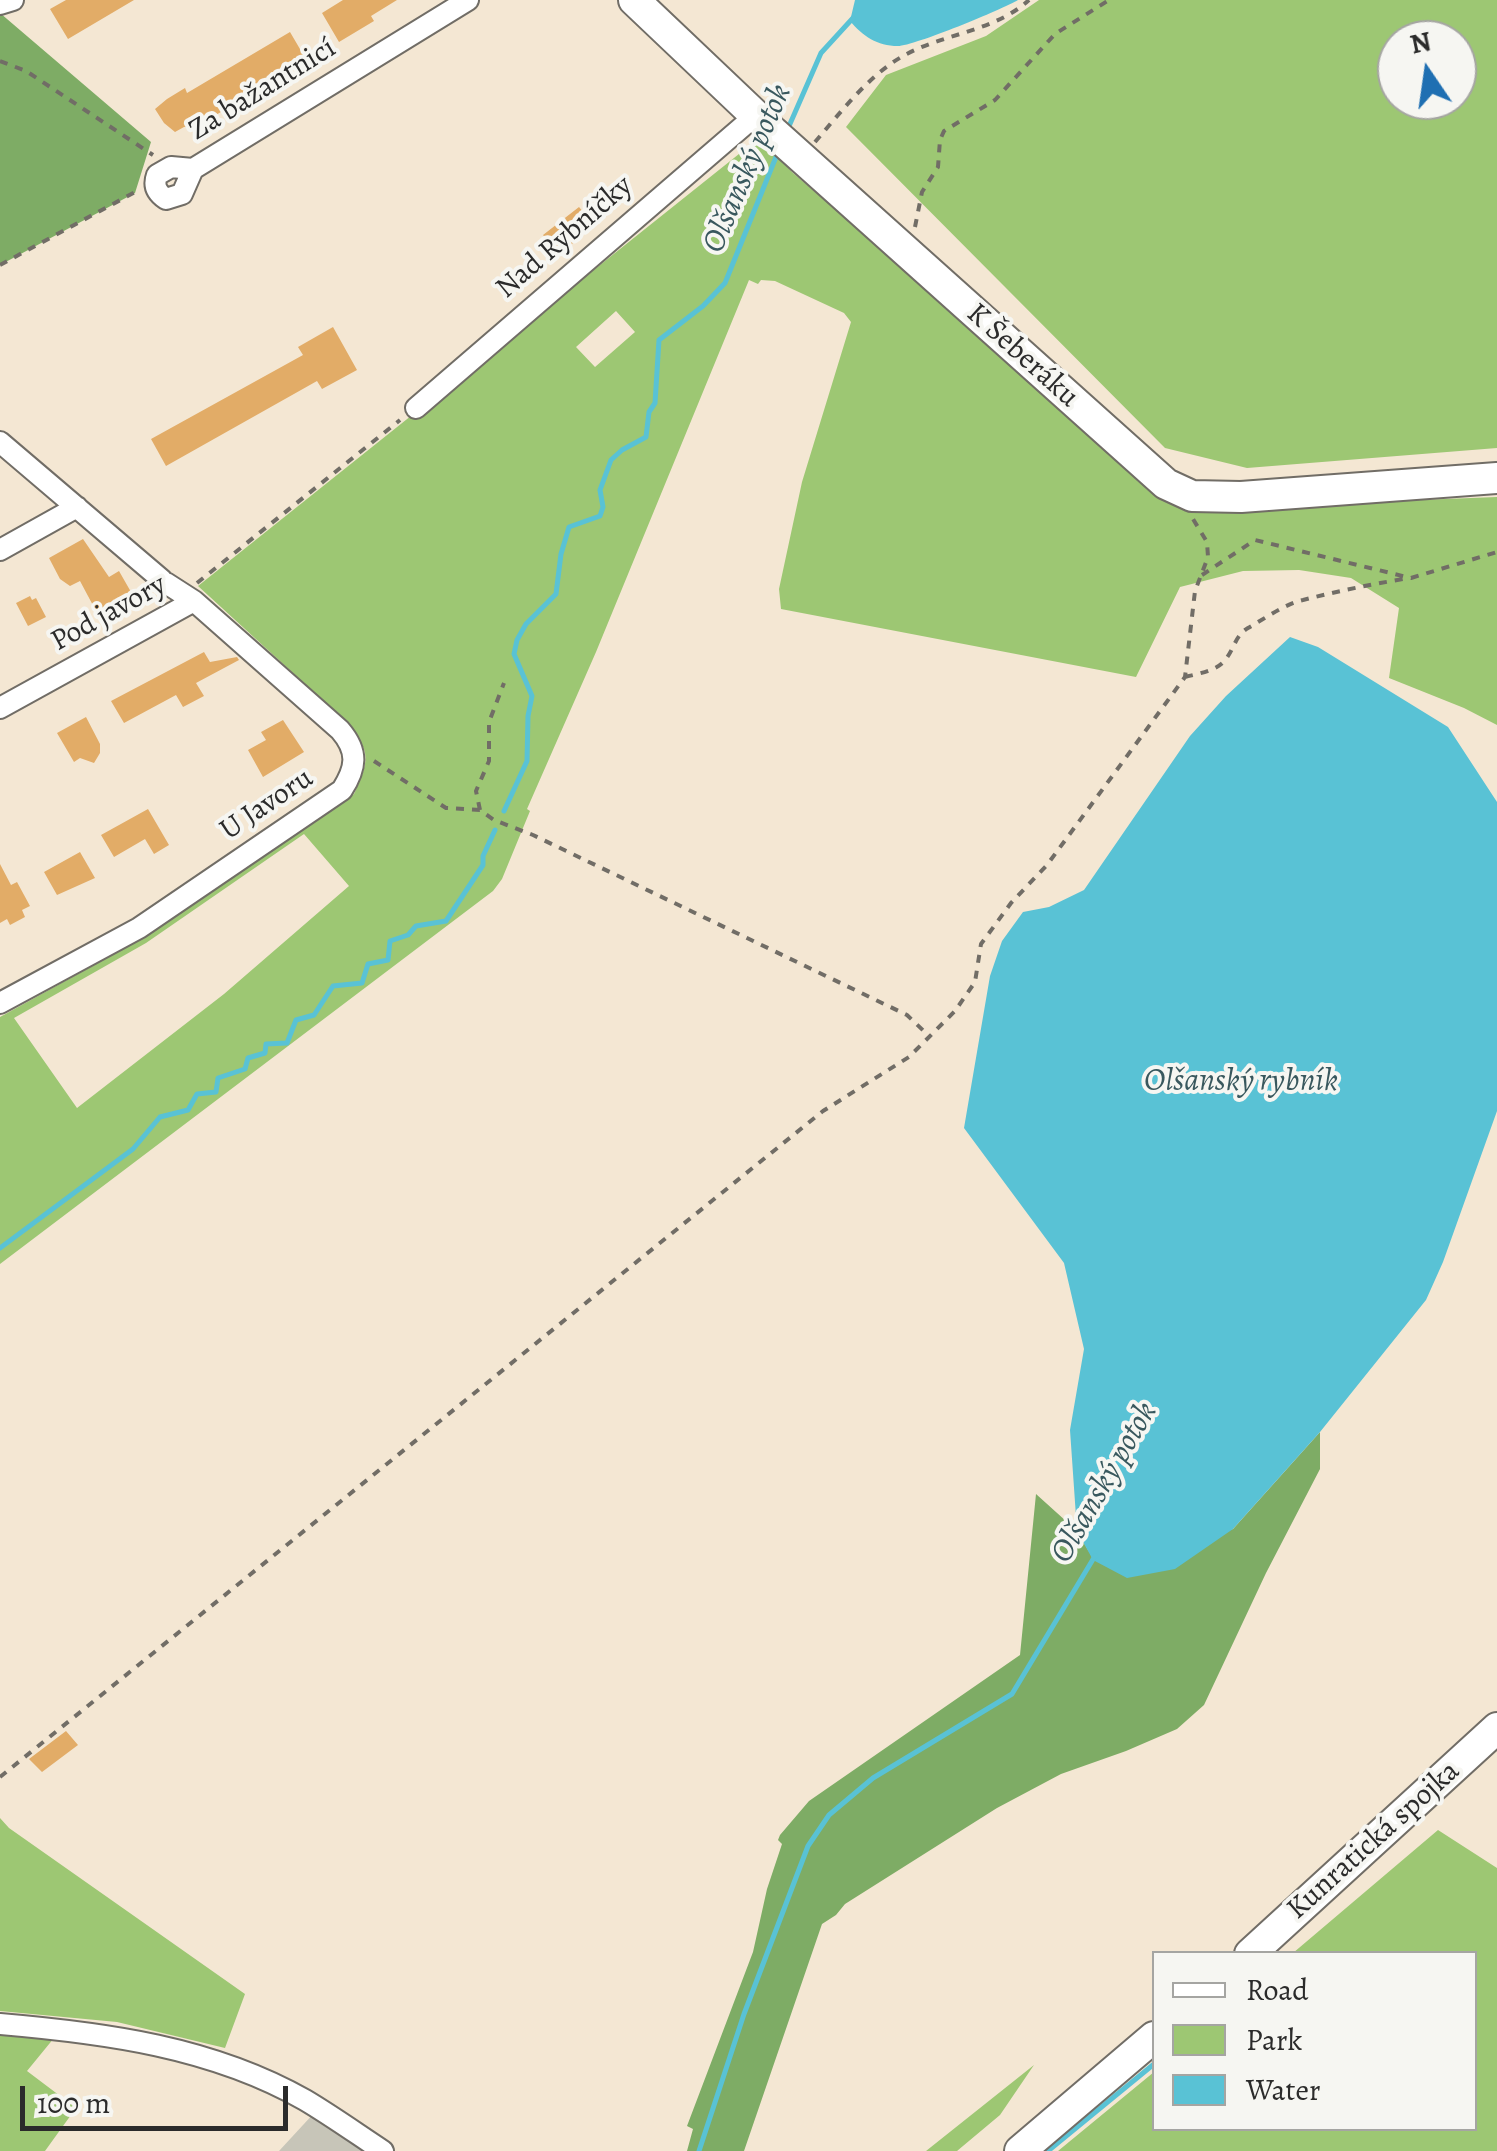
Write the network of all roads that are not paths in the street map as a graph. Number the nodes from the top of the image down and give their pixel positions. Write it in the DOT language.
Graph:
graph roads {
  1 [pos="468,0"];
  2 [pos="634,0"];
  3 [pos="779,137"];
  4 [pos="192,169"];
  5 [pos="416,408"];
  6 [pos="0,442"];
  7 [pos="1497,478"];
  8 [pos="77,507"];
  9 [pos="0,550"];
  10 [pos="176,590"];
  11 [pos="0,708"];
  12 [pos="0,1003"];
  13 [pos="1497,1728"];
  14 [pos="1253,1951"];
  15 [pos="0,2024"];
  16 [pos="1152,2039"];
  17 [pos="383,2151"];
  18 [pos="1020,2151"];
  1 -- 4 [label="street, Za bažantnicí"];
  2 -- 3 [label="street, K Šeberáku"];
  3 -- 5 [label="street, Nad Rybníčky"];
  3 -- 7 [label="street, K Šeberáku"];
  4 -- 4 [label="street, Za bažantnicí"];
  6 -- 8 [label="street"];
  8 -- 9 [label="street"];
  8 -- 10 [label="street"];
  10 -- 11 [label="street, Pod javory"];
  10 -- 12 [label="street, U Javoru"];
  13 -- 14 [label="street, Kunratická spojka"];
  15 -- 17 [label="street"];
  16 -- 18 [label="street"];
}
